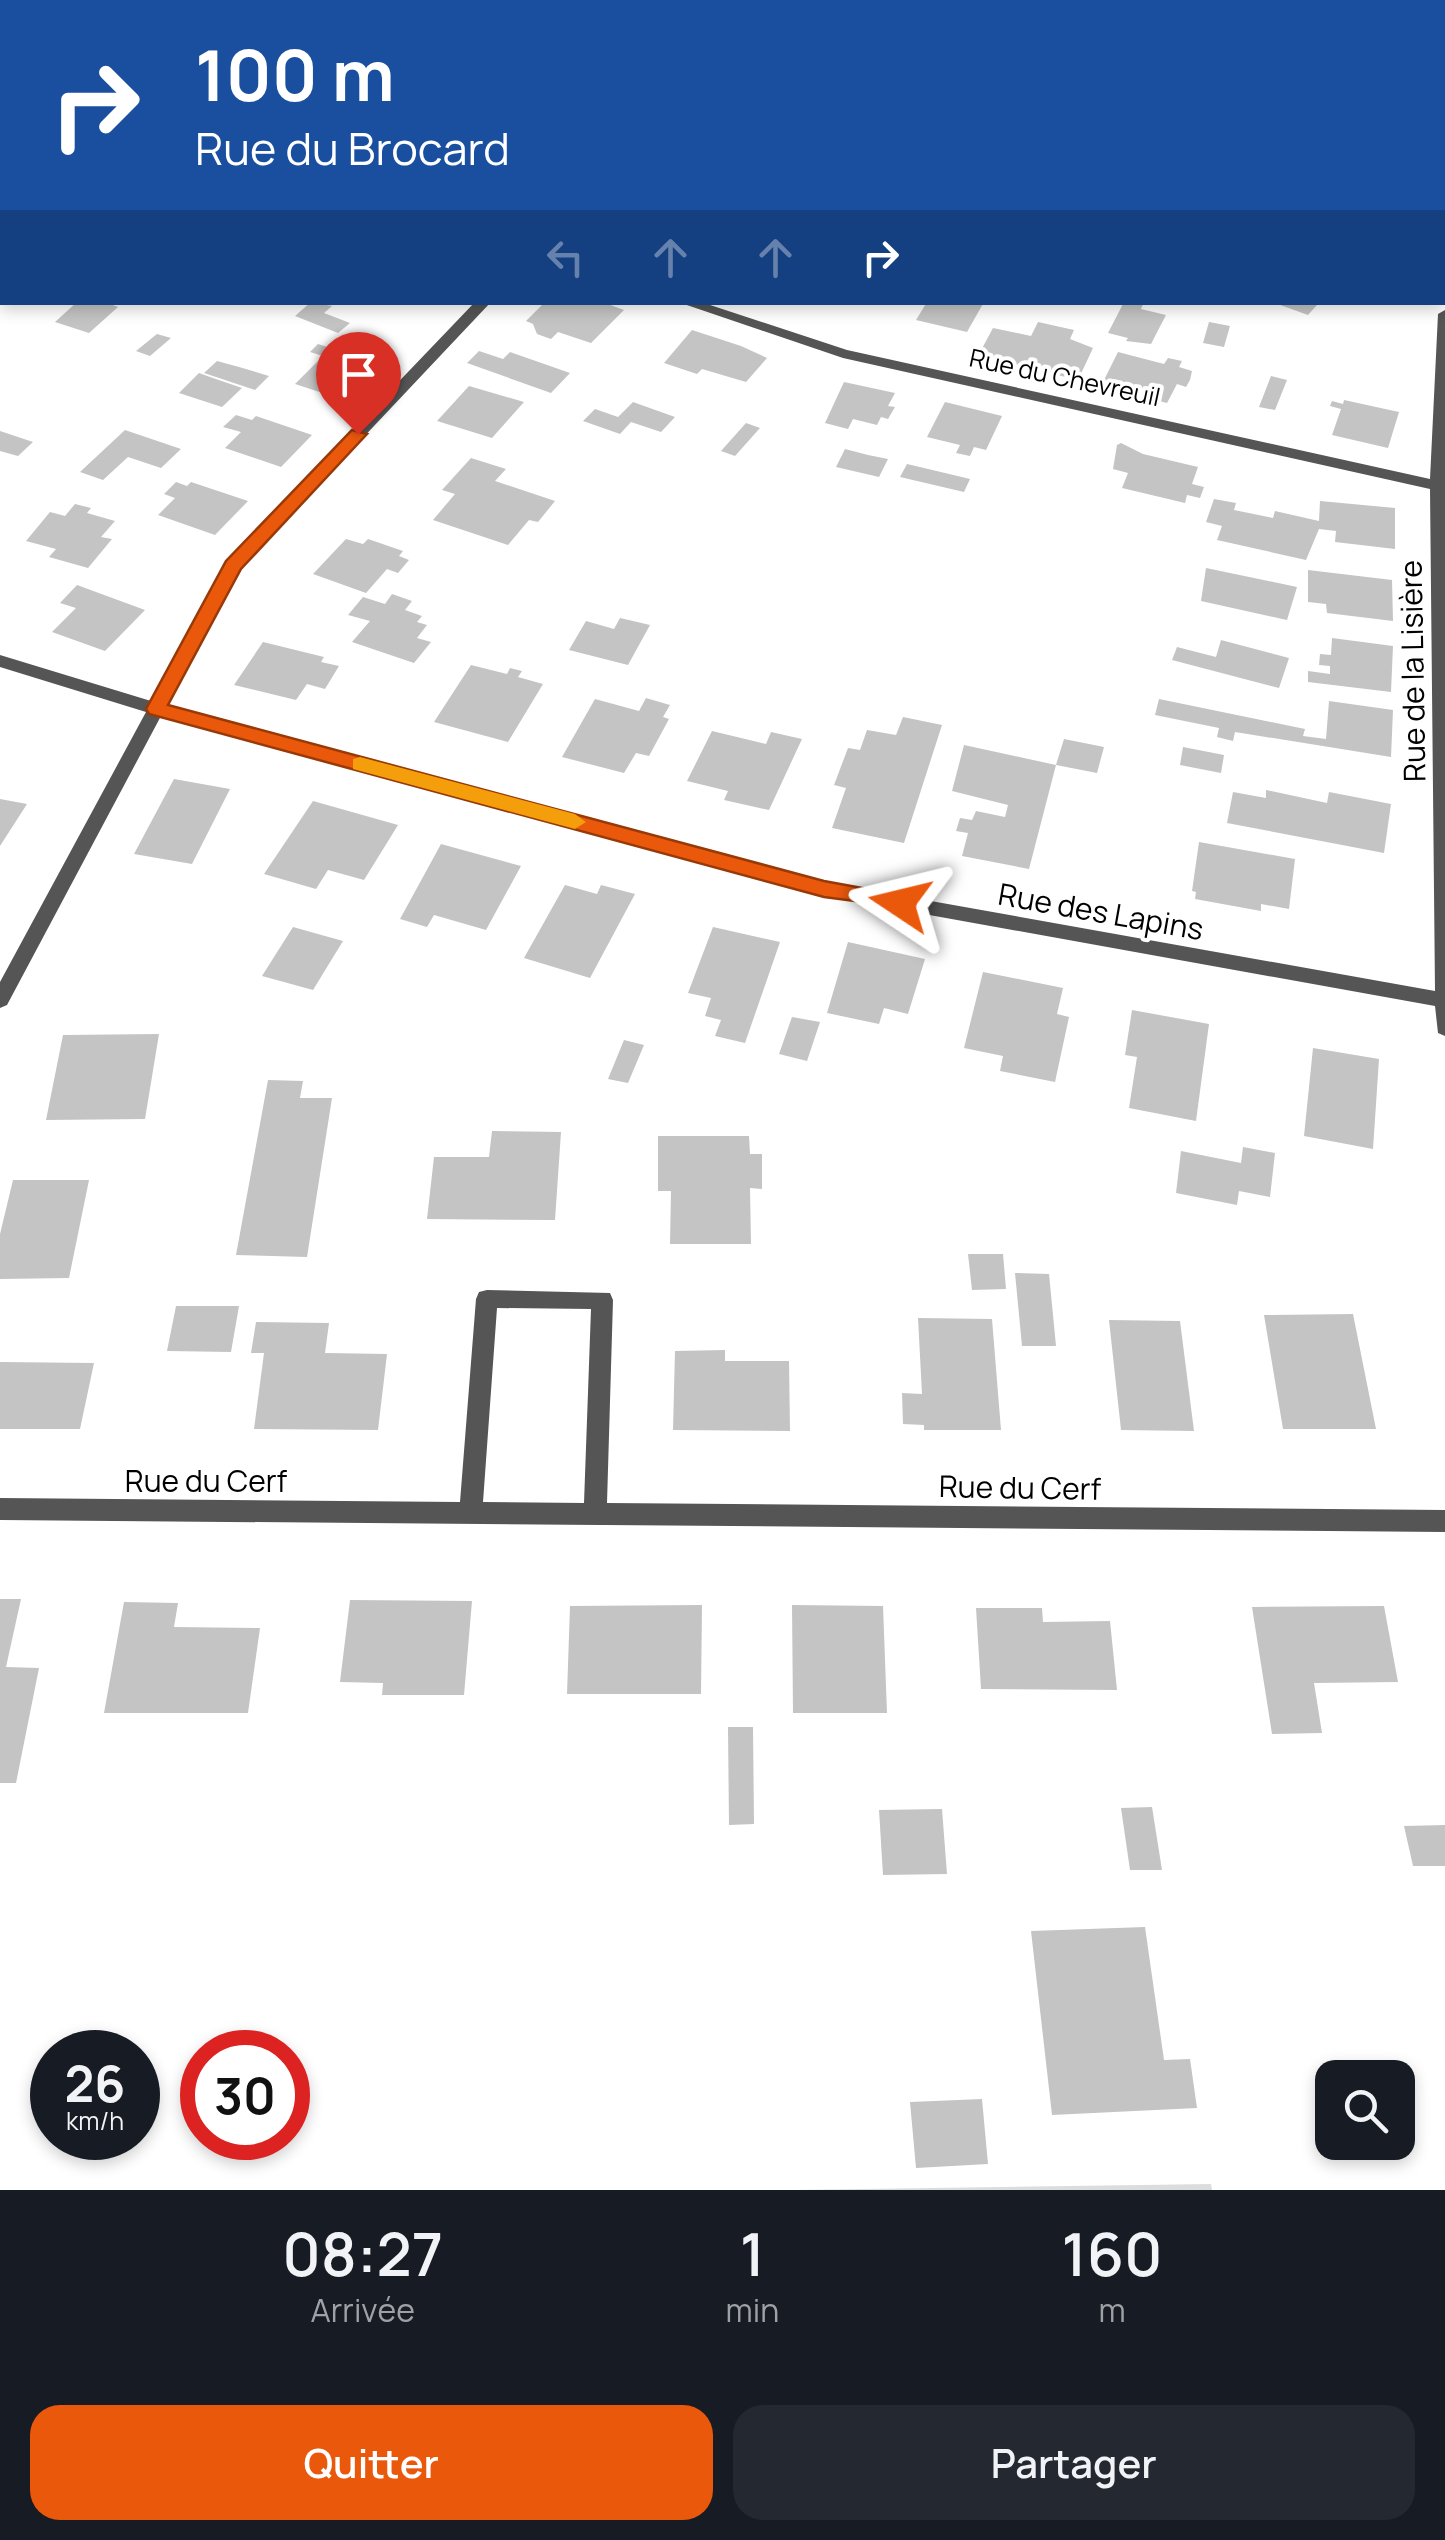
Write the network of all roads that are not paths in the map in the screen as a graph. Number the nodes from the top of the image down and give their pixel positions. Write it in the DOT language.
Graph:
graph roads {
  1 [pos="481,305"];
  2 [pos="694,305"];
  3 [pos="1445,314"];
  4 [pos="1438,486"];
  5 [pos="0,661"];
  6 [pos="156,709"];
  7 [pos="0,1000"];
  8 [pos="1443,1000"];
  9 [pos="1445,1028"];
  10 [pos="0,1509"];
  11 [pos="471,1511"];
  12 [pos="595,1512"];
  13 [pos="1445,1521"];
  1 -- 6 [label="street"];
  2 -- 4 [label="street, Rue du Chevreuil"];
  3 -- 4 [label="street, Rue de la Lisière"];
  4 -- 8 [label="street, Rue de la Lisière"];
  5 -- 6 [label="street, Rue des Lapins"];
  6 -- 7 [label="street"];
  6 -- 8 [label="street, Rue des Lapins"];
  8 -- 9 [label="street, Rue de la Lisière"];
  10 -- 11 [label="street, Rue du Cerf"];
  11 -- 12 [label="street, Rue du Cerf"];
  11 -- 12 [label="street"];
  12 -- 13 [label="street, Rue du Cerf"];
}
